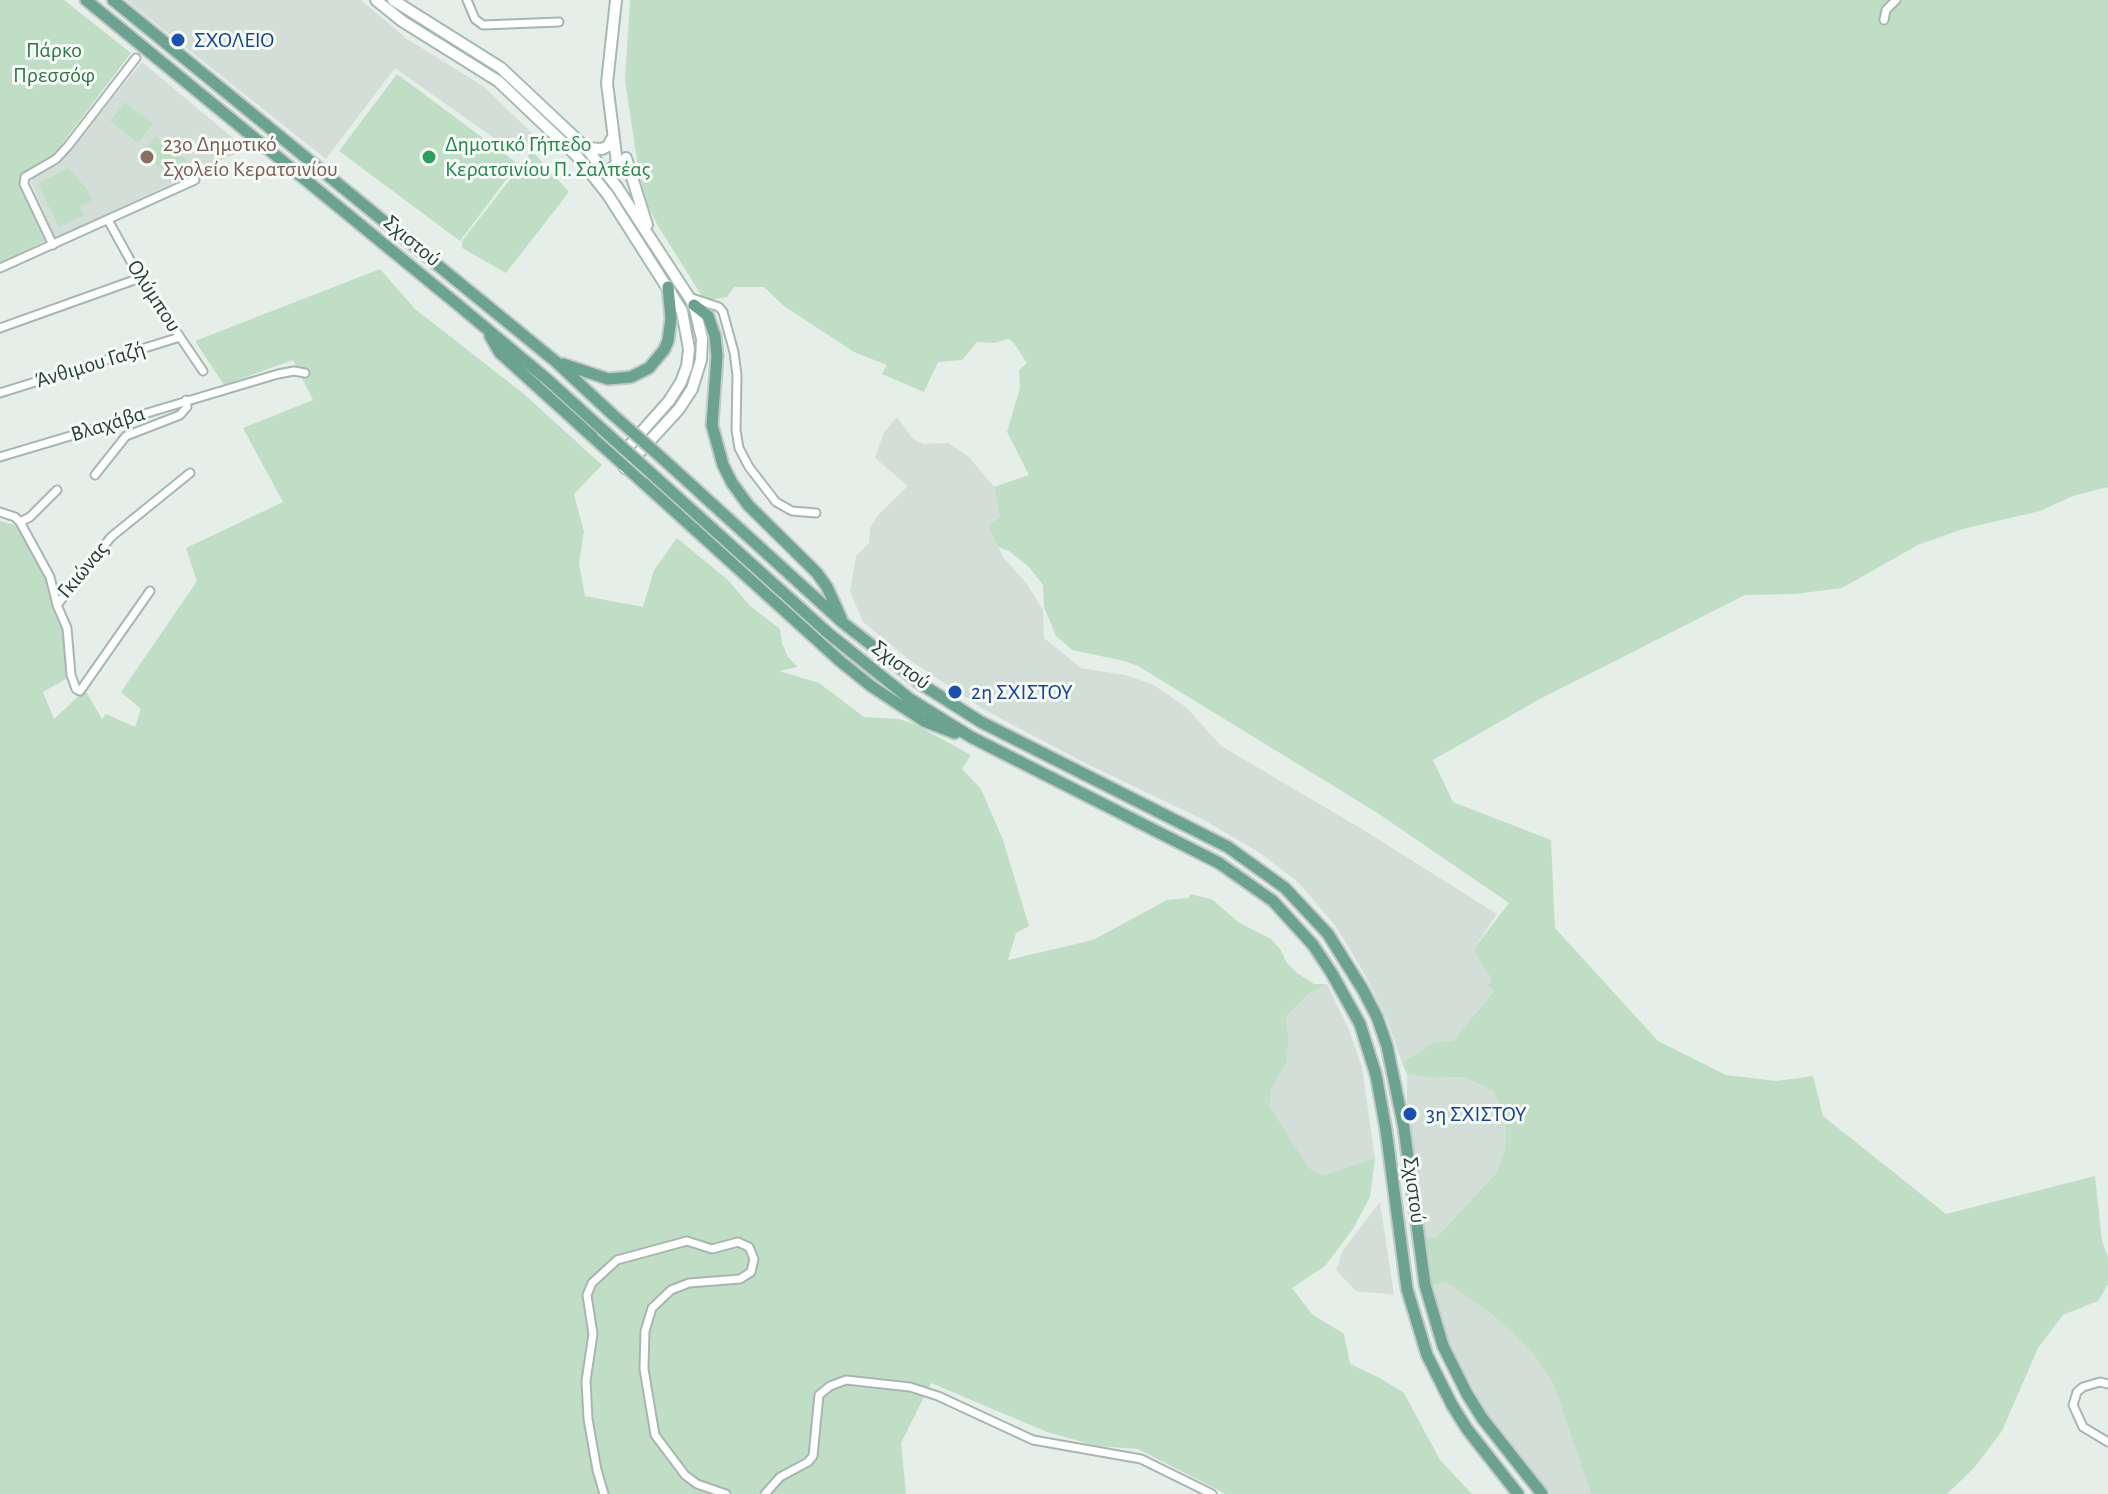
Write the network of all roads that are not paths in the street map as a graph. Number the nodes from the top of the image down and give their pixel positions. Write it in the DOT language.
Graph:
graph roads {
  1 [pos="86,0"];
  2 [pos="113,0"];
  3 [pos="376,0"];
  4 [pos="393,0"];
  5 [pos="467,0"];
  6 [pos="616,0"];
  7 [pos="1896,0"];
  8 [pos="1884,20"];
  9 [pos="559,22"];
  10 [pos="136,58"];
  11 [pos="612,123"];
  12 [pos="613,137"];
  13 [pos="586,148"];
  14 [pos="626,158"];
  15 [pos="607,173"];
  16 [pos="195,180"];
  17 [pos="617,187"];
  18 [pos="108,220"];
  19 [pos="652,242"];
  20 [pos="53,245"];
  21 [pos="0,268"];
  22 [pos="140,278"];
  23 [pos="668,287"];
  24 [pos="692,301"];
  25 [pos="0,328"];
  26 [pos="488,330"];
  27 [pos="180,337"];
  28 [pos="555,361"];
  29 [pos="203,371"];
  30 [pos="305,373"];
  31 [pos="0,393"];
  32 [pos="186,400"];
  33 [pos="0,457"];
  34 [pos="621,464"];
  35 [pos="190,473"];
  36 [pos="95,475"];
  37 [pos="57,490"];
  38 [pos="0,512"];
  39 [pos="816,513"];
  40 [pos="20,522"];
  41 [pos="150,591"];
  42 [pos="57,605"];
  43 [pos="842,622"];
  44 [pos="971,737"];
  45 [pos="2108,1384"];
  46 [pos="2108,1442"];
  47 [pos="604,1494"];
  48 [pos="726,1494"];
  49 [pos="765,1494"];
  50 [pos="1212,1494"];
  51 [pos="1518,1494"];
  52 [pos="1542,1494"];
  1 -- 26 [label="main road, Σχιστού"];
  2 -- 28 [label="main road, Σχιστού"];
  3 -- 23 [label="main road"];
  4 -- 13 [label="main road"];
  5 -- 9 [label="street"];
  6 -- 11 [label="main road"];
  7 -- 8 [label="street"];
  10 -- 20 [label="street"];
  11 -- 12 [label="main road"];
  11 -- 14 [label="main road"];
  12 -- 13 [label="main road"];
  12 -- 15 [label="main road"];
  13 -- 15 [label="main road"];
  14 -- 17 [label="main road"];
  14 -- 19 [label="main road"];
  15 -- 17 [label="main road"];
  16 -- 18 [label="street"];
  17 -- 19 [label="main road"];
  18 -- 20 [label="street"];
  18 -- 22 [label="street, Ολύμπου"];
  19 -- 24 [label="main road"];
  20 -- 21 [label="street"];
  22 -- 25 [label="street"];
  22 -- 27 [label="street, Ολύμπου"];
  23 -- 28 [label="main road"];
  23 -- 34 [label="main road"];
  24 -- 34 [label="main road"];
  24 -- 39 [label="street"];
  24 -- 43 [label="main road"];
  26 -- 34 [label="main road"];
  26 -- 44 [label="main road, Σχιστού, bridge"];
  27 -- 29 [label="street, Ολύμπου"];
  27 -- 31 [label="street, Άνθιμου Γαζή"];
  28 -- 43 [label="main road, Σχιστού, bridge"];
  30 -- 32 [label="street, Βλαχάβα"];
  32 -- 33 [label="street, Βλαχάβα"];
  32 -- 36 [label="street"];
  34 -- 44 [label="main road"];
  35 -- 42 [label="street, Γκιώνας"];
  37 -- 40 [label="street"];
  38 -- 40 [label="street"];
  40 -- 42 [label="street, Γκιώνας"];
  41 -- 42 [label="street"];
  43 -- 52 [label="main road, Σχιστού"];
  44 -- 51 [label="main road, Σχιστού"];
  45 -- 46 [label="street"];
  47 -- 48 [label="street"];
  49 -- 50 [label="street"];
}
